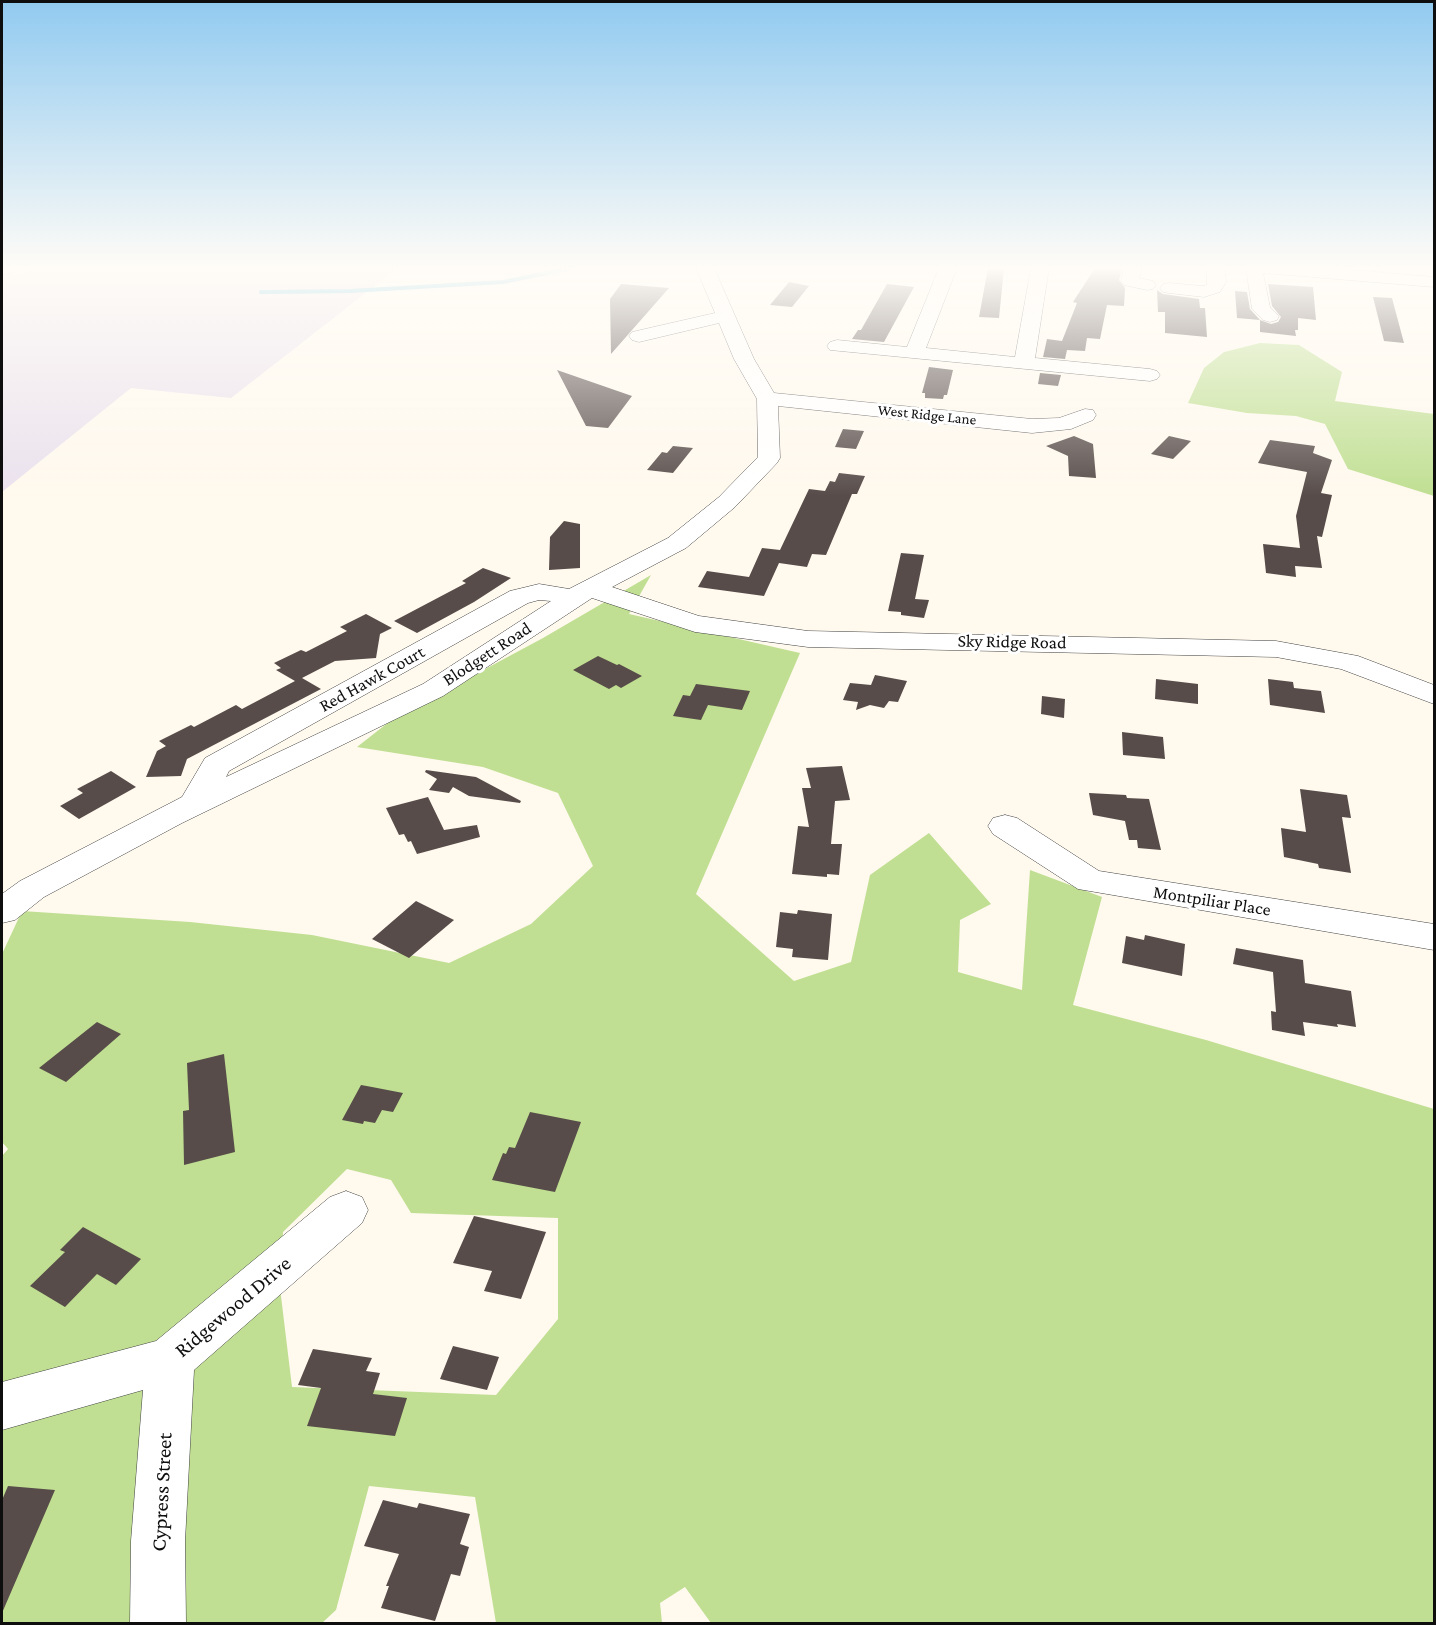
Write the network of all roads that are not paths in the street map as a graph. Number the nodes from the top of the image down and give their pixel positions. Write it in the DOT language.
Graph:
graph roads {
  1 [pos="738,344"];
  2 [pos="918,344"];
  3 [pos="1027,344"];
  4 [pos="837,346"];
  5 [pos="914,353"];
  6 [pos="1024,364"];
  7 [pos="1150,375"];
  8 [pos="767,399"];
  9 [pos="1085,415"];
  10 [pos="580,594"];
  11 [pos="1434,695"];
  12 [pos="195,804"];
  13 [pos="1005,826"];
  14 [pos="2,911"];
  15 [pos="1434,937"];
  16 [pos="346,1210"];
  17 [pos="170,1360"];
  18 [pos="2,1406"];
  19 [pos="158,1623"];
  1 -- 8 [label="street, Blodgett Road"];
  2 -- 5 [label="street"];
  3 -- 6 [label="street"];
  4 -- 5 [label="street"];
  5 -- 6 [label="street"];
  6 -- 7 [label="street"];
  8 -- 9 [label="street, West Ridge Lane"];
  8 -- 10 [label="street, Blodgett Road"];
  10 -- 11 [label="street, Sky Ridge Road"];
  10 -- 12 [label="street, Blodgett Road"];
  10 -- 12 [label="street, Red Hawk Court"];
  12 -- 14 [label="street, Blodgett Road"];
  13 -- 15 [label="street, Montpiliar Place"];
  16 -- 17 [label="street, Ridgewood Drive"];
  17 -- 18 [label="street, Ridgewood Drive"];
  17 -- 19 [label="street, Cypress Street"];
}
